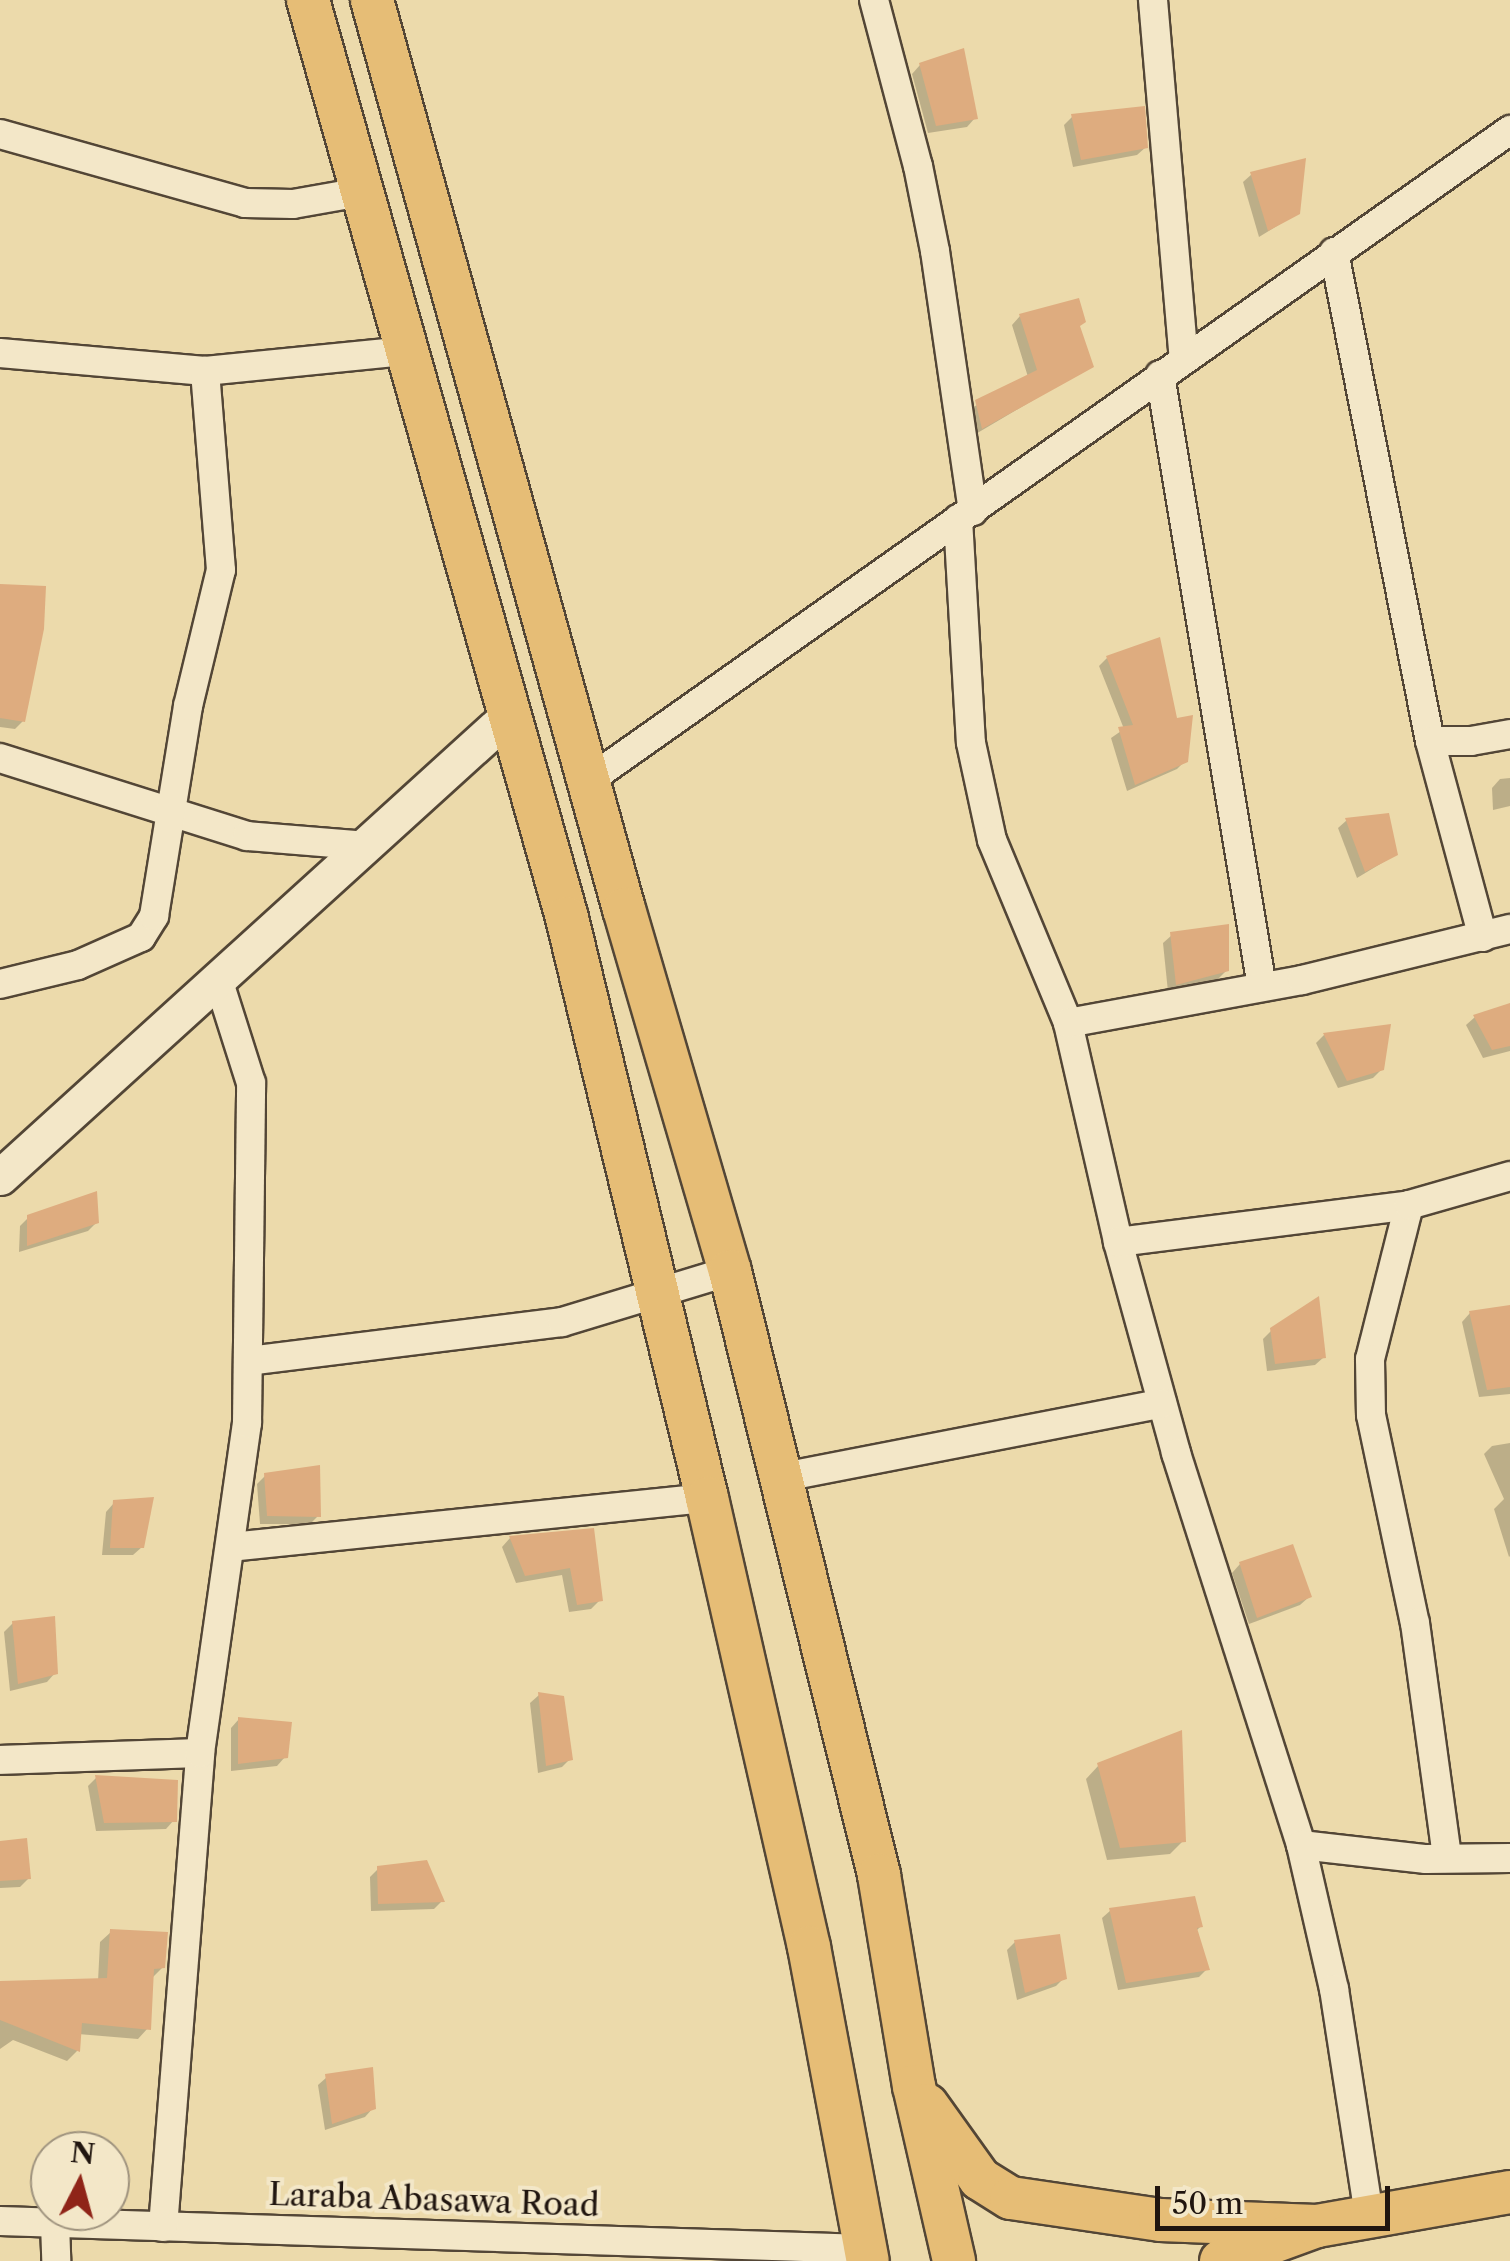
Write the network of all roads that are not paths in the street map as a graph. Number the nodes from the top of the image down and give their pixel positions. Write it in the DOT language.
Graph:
graph roads {
  1 [pos="308,0"];
  2 [pos="372,0"];
  3 [pos="874,0"];
  4 [pos="1153,0"];
  5 [pos="0,134"];
  6 [pos="1508,139"];
  7 [pos="361,192"];
  8 [pos="1334,252"];
  9 [pos="404,351"];
  10 [pos="0,353"];
  11 [pos="1184,358"];
  12 [pos="205,371"];
  13 [pos="1160,375"];
  14 [pos="965,515"];
  15 [pos="509,715"];
  16 [pos="1510,734"];
  17 [pos="1430,741"];
  18 [pos="0,758"];
  19 [pos="588,781"];
  20 [pos="170,814"];
  21 [pos="369,846"];
  22 [pos="1496,933"];
  23 [pos="219,982"];
  24 [pos="0,984"];
  25 [pos="1262,988"];
  26 [pos="1068,1022"];
  27 [pos="0,1177"];
  28 [pos="1506,1185"];
  29 [pos="1409,1205"];
  30 [pos="1118,1242"];
  31 [pos="730,1271"];
  32 [pos="656,1292"];
  33 [pos="249,1361"];
  34 [pos="1162,1402"];
  35 [pos="783,1477"];
  36 [pos="707,1498"];
  37 [pos="231,1547"];
  38 [pos="200,1753"];
  39 [pos="0,1760"];
  40 [pos="1301,1846"];
  41 [pos="1446,1858"];
  42 [pos="1510,1858"];
  43 [pos="914,2086"];
  44 [pos="1510,2192"];
  45 [pos="1368,2216"];
  46 [pos="0,2220"];
  47 [pos="30,2222"];
  48 [pos="130,2225"];
  49 [pos="163,2226"];
  50 [pos="1317,2226"];
  51 [pos="55,2231"];
  52 [pos="867,2255"];
  53 [pos="56,2261"];
  54 [pos="954,2261"];
  55 [pos="1221,2261"];
  1 -- 7 [label="main road"];
  2 -- 19 [label="main road"];
  3 -- 14 [label="street"];
  4 -- 11 [label="street"];
  5 -- 7 [label="street"];
  6 -- 8 [label="street"];
  7 -- 9 [label="main road"];
  8 -- 11 [label="street"];
  8 -- 17 [label="street"];
  9 -- 12 [label="street"];
  9 -- 15 [label="main road"];
  10 -- 12 [label="street"];
  11 -- 13 [label="street"];
  12 -- 20 [label="street"];
  13 -- 14 [label="street"];
  13 -- 25 [label="street"];
  14 -- 19 [label="street"];
  14 -- 26 [label="street"];
  15 -- 21 [label="street"];
  15 -- 32 [label="main road"];
  16 -- 17 [label="street"];
  17 -- 22 [label="street"];
  18 -- 20 [label="street"];
  19 -- 31 [label="main road"];
  20 -- 21 [label="street"];
  20 -- 24 [label="street"];
  21 -- 23 [label="street"];
  22 -- 25 [label="street"];
  23 -- 27 [label="street"];
  23 -- 33 [label="street"];
  25 -- 26 [label="street"];
  26 -- 30 [label="street"];
  28 -- 29 [label="street"];
  29 -- 30 [label="street"];
  29 -- 41 [label="street"];
  30 -- 34 [label="street"];
  31 -- 32 [label="street"];
  31 -- 35 [label="main road"];
  32 -- 33 [label="street"];
  32 -- 36 [label="main road"];
  33 -- 37 [label="street"];
  34 -- 35 [label="street"];
  34 -- 40 [label="street"];
  35 -- 43 [label="main road"];
  36 -- 37 [label="street"];
  36 -- 52 [label="main road"];
  37 -- 38 [label="street"];
  38 -- 39 [label="street"];
  38 -- 49 [label="street"];
  40 -- 41 [label="street"];
  40 -- 45 [label="street"];
  41 -- 42 [label="street"];
  43 -- 50 [label="main road"];
  43 -- 54 [label="main road"];
  44 -- 45 [label="main road"];
  45 -- 50 [label="main road"];
  46 -- 47 [label="street, Laraba Abasawa Road"];
  48 -- 49 [label="street, Laraba Abasawa Road"];
  49 -- 52 [label="street, Laraba Abasawa Road"];
  50 -- 55 [label="main road"];
  51 -- 53 [label="street"];
}
